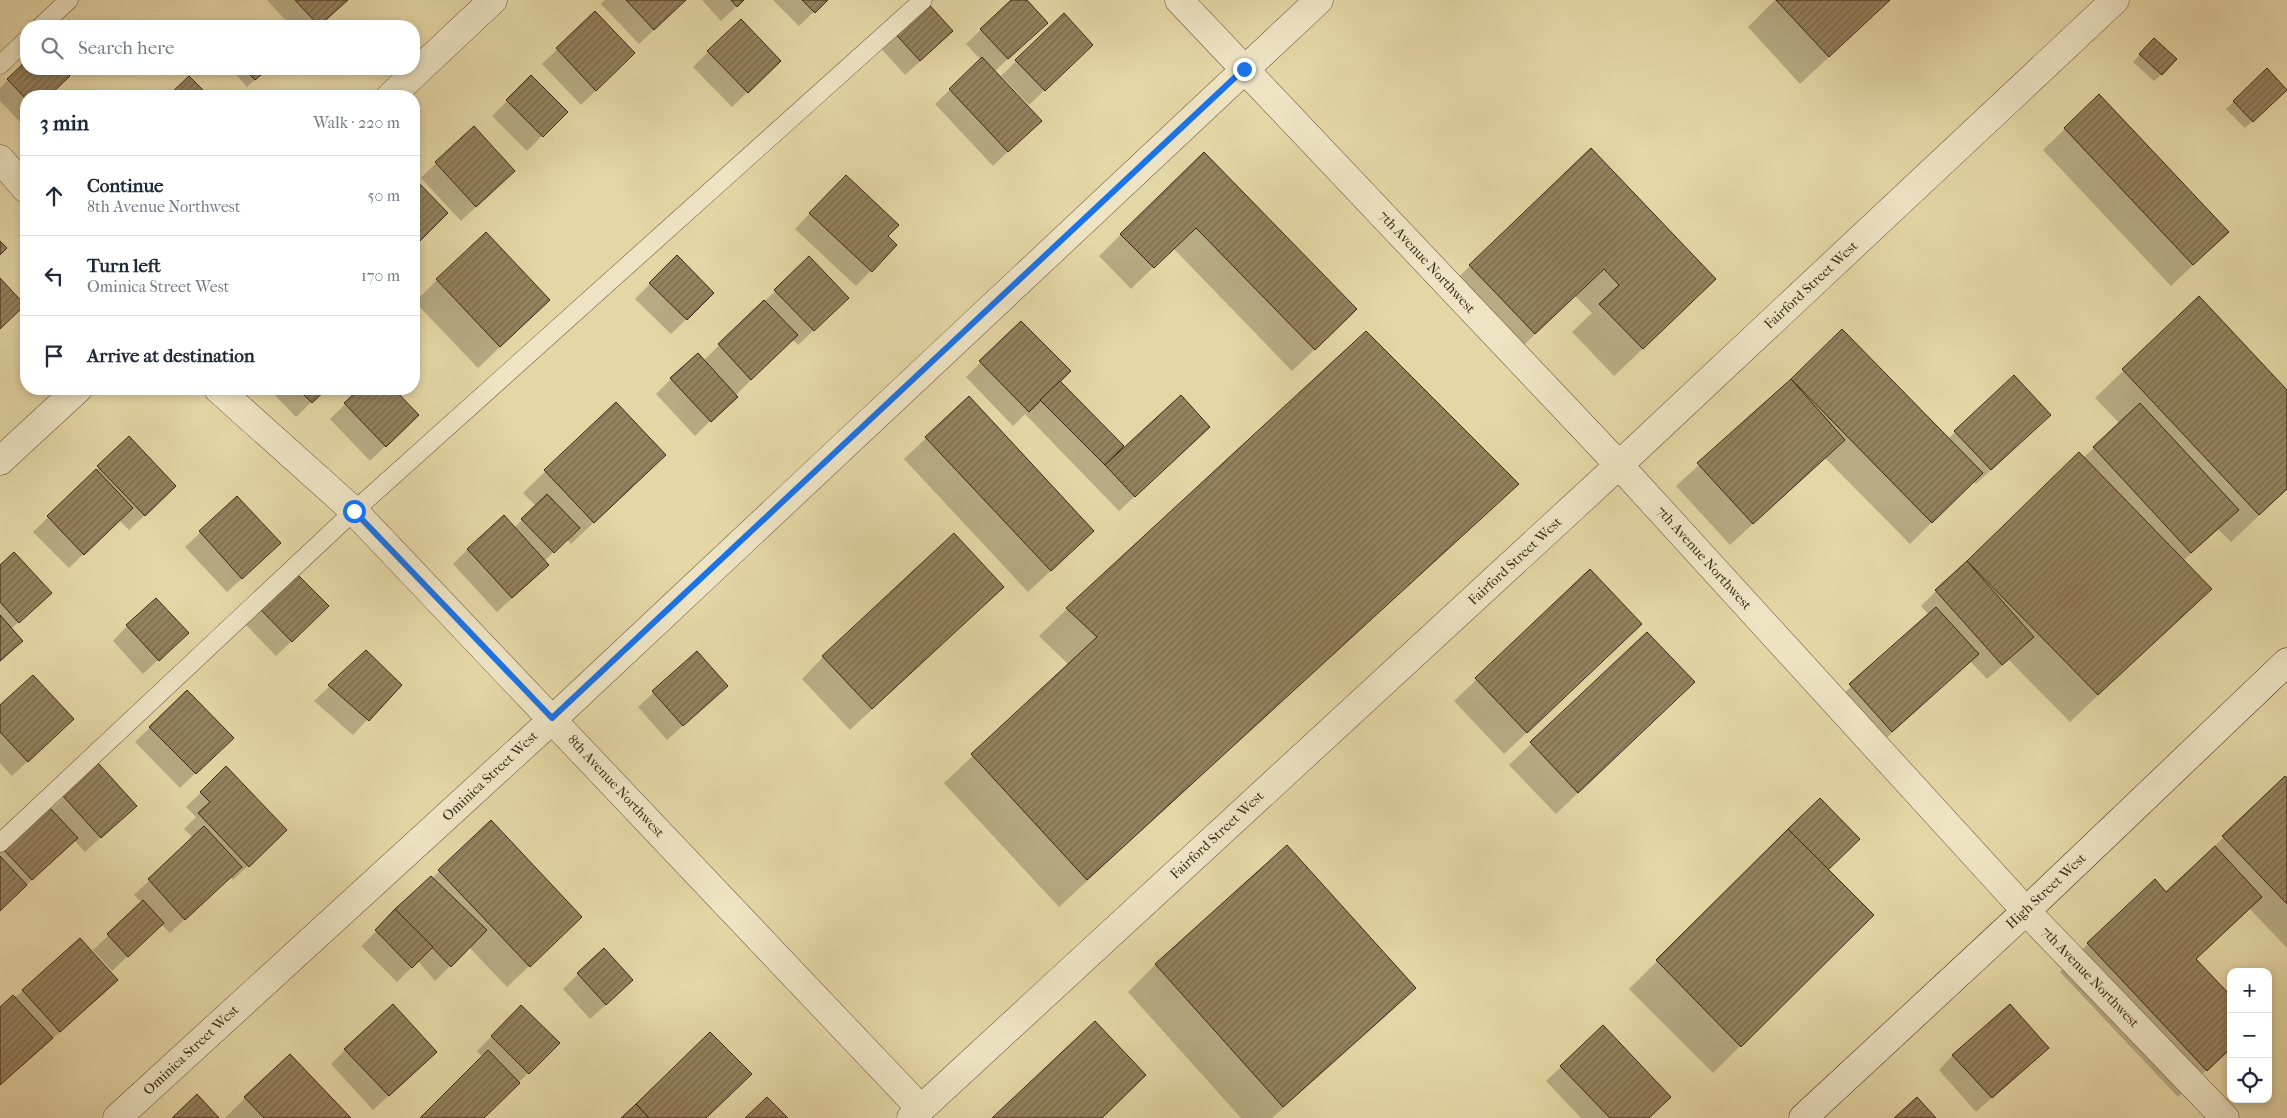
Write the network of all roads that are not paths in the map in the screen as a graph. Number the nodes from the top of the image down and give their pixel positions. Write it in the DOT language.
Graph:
graph roads {
  1 [pos="70,0"];
  2 [pos="493,0"];
  3 [pos="923,0"];
  4 [pos="1179,0"];
  5 [pos="1319,0"];
  6 [pos="2115,0"];
  7 [pos="48,20"];
  8 [pos="20,46"];
  9 [pos="0,65"];
  10 [pos="420,68"];
  11 [pos="1244,69"];
  12 [pos="413,75"];
  13 [pos="396,90"];
  14 [pos="0,159"];
  15 [pos="20,182"];
  16 [pos="72,395"];
  17 [pos="225,395"];
  18 [pos="0,461"];
  19 [pos="1619,465"];
  20 [pos="354,511"];
  21 [pos="2287,662"];
  22 [pos="552,718"];
  23 [pos="0,843"];
  24 [pos="2026,911"];
  25 [pos="916,1114"];
  26 [pos="117,1118"];
  27 [pos="1803,1118"];
  28 [pos="2225,1118"];
  1 -- 7 [label="lane"];
  2 -- 10 [label="street"];
  3 -- 20 [label="lane"];
  4 -- 11 [label="street, 7th Avenue Northwest"];
  5 -- 11 [label="street, Ominica Street West"];
  6 -- 19 [label="street, Fairford Street West"];
  8 -- 9 [label="lane"];
  11 -- 19 [label="street, 7th Avenue Northwest"];
  11 -- 22 [label="street, Ominica Street West"];
  12 -- 13 [label="street"];
  14 -- 15 [label="street"];
  16 -- 18 [label="street"];
  17 -- 20 [label="street, 8th Avenue Northwest"];
  19 -- 24 [label="street, 7th Avenue Northwest"];
  19 -- 25 [label="street, Fairford Street West"];
  20 -- 22 [label="street, 8th Avenue Northwest"];
  20 -- 23 [label="lane"];
  21 -- 24 [label="street, High Street West"];
  22 -- 25 [label="street, 8th Avenue Northwest"];
  22 -- 26 [label="street, Ominica Street West"];
  24 -- 27 [label="street, High Street West"];
  24 -- 28 [label="street, 7th Avenue Northwest"];
}
